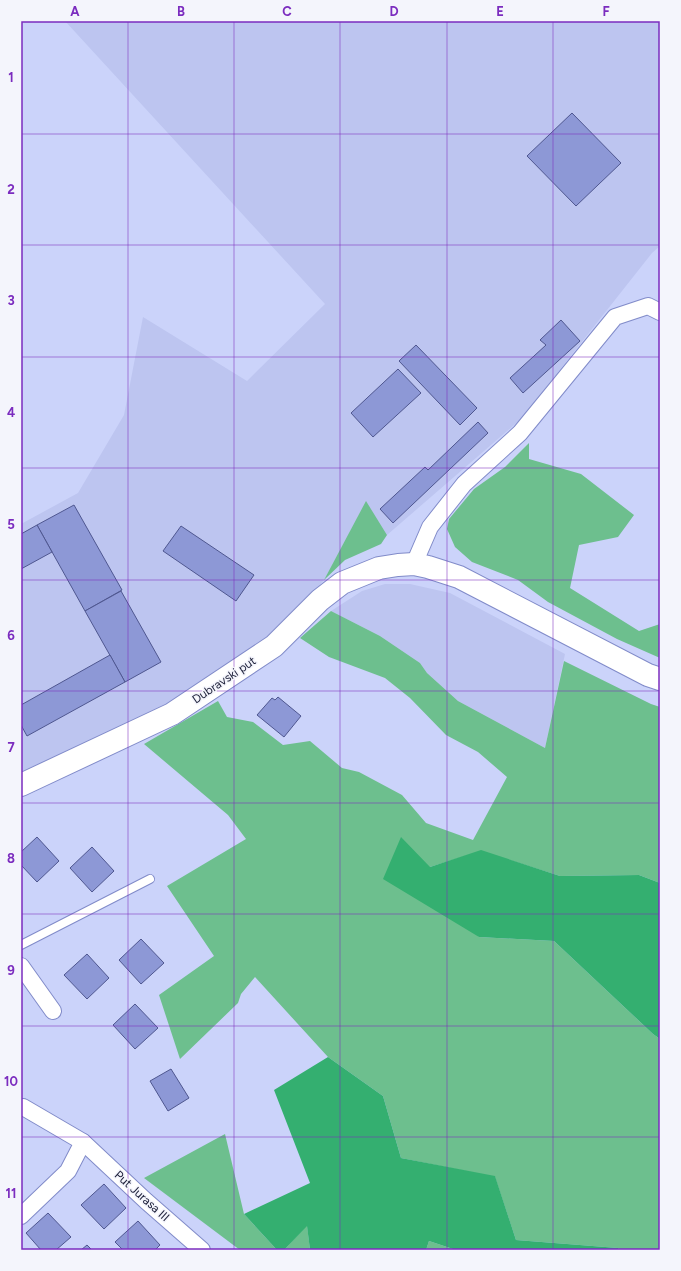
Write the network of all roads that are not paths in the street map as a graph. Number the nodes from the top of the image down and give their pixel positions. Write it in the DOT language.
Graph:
graph roads {
  1 [pos="660,312"];
  2 [pos="414,564"];
  3 [pos="660,679"];
  4 [pos="21,785"];
  5 [pos="150,879"];
  6 [pos="21,945"];
  7 [pos="21,966"];
  8 [pos="53,1011"];
  9 [pos="22,1108"];
  10 [pos="83,1142"];
  11 [pos="21,1216"];
  12 [pos="202,1250"];
  1 -- 2 [label="street"];
  2 -- 3 [label="main road, Dubravski put"];
  2 -- 4 [label="main road, Dubravski put"];
  5 -- 6 [label="lane"];
  7 -- 8 [label="street"];
  9 -- 10 [label="street, Put Jurasa III"];
  10 -- 11 [label="street"];
  10 -- 12 [label="street, Put Jurasa III"];
}
